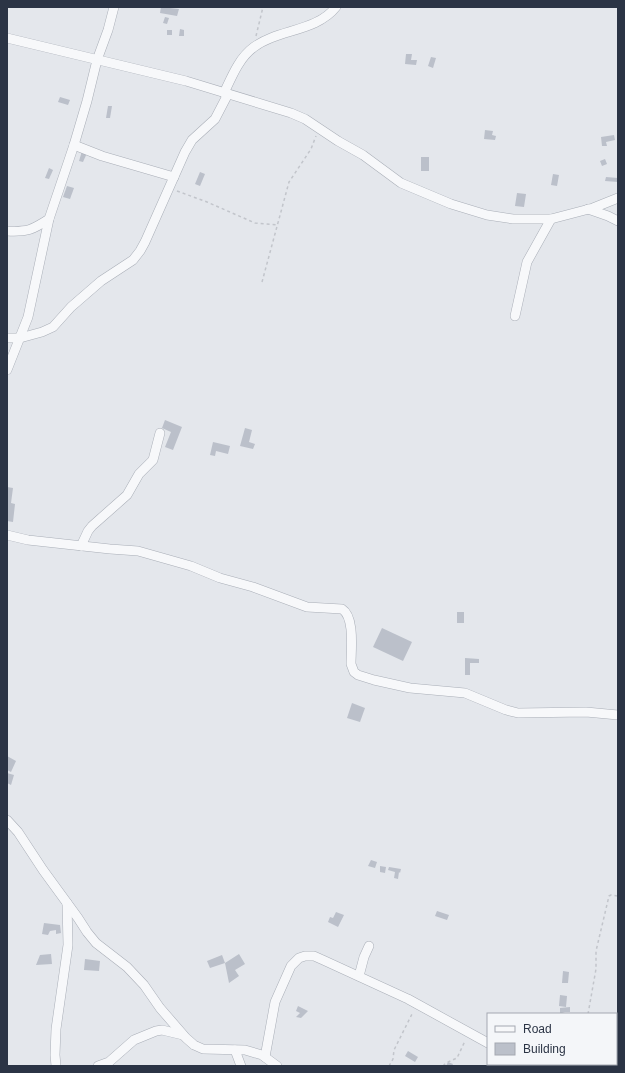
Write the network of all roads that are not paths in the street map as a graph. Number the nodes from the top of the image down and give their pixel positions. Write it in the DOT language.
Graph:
graph roads {
  1 [pos="114,7"];
  2 [pos="336,7"];
  3 [pos="7,38"];
  4 [pos="97,60"];
  5 [pos="226,93"];
  6 [pos="74,145"];
  7 [pos="174,177"];
  8 [pos="618,198"];
  9 [pos="588,209"];
  10 [pos="49,219"];
  11 [pos="551,219"];
  12 [pos="618,221"];
  13 [pos="7,231"];
  14 [pos="514,316"];
  15 [pos="7,338"];
  16 [pos="20,338"];
  17 [pos="7,370"];
  18 [pos="160,433"];
  19 [pos="7,535"];
  20 [pos="81,546"];
  21 [pos="618,715"];
  22 [pos="7,820"];
  23 [pos="67,903"];
  24 [pos="369,946"];
  25 [pos="359,976"];
  26 [pos="183,1035"];
  27 [pos="487,1042"];
  28 [pos="235,1050"];
  29 [pos="265,1057"];
  30 [pos="56,1066"];
  31 [pos="98,1066"];
  32 [pos="240,1066"];
  33 [pos="277,1066"];
  1 -- 4 [label="street"];
  2 -- 5 [label="street"];
  3 -- 4 [label="street"];
  4 -- 5 [label="street"];
  4 -- 6 [label="street"];
  5 -- 7 [label="street"];
  5 -- 11 [label="street"];
  6 -- 7 [label="street"];
  6 -- 10 [label="street"];
  7 -- 16 [label="street"];
  8 -- 9 [label="street"];
  9 -- 11 [label="street"];
  9 -- 12 [label="street"];
  10 -- 13 [label="street"];
  10 -- 16 [label="street"];
  11 -- 14 [label="street"];
  15 -- 16 [label="street"];
  16 -- 17 [label="street"];
  18 -- 20 [label="street"];
  19 -- 20 [label="street"];
  20 -- 21 [label="street"];
  22 -- 23 [label="street"];
  23 -- 26 [label="street"];
  23 -- 30 [label="street"];
  24 -- 25 [label="street"];
  25 -- 27 [label="street"];
  25 -- 29 [label="street"];
  26 -- 28 [label="street"];
  26 -- 31 [label="street"];
  28 -- 29 [label="street"];
  28 -- 32 [label="street"];
  29 -- 33 [label="street"];
}
